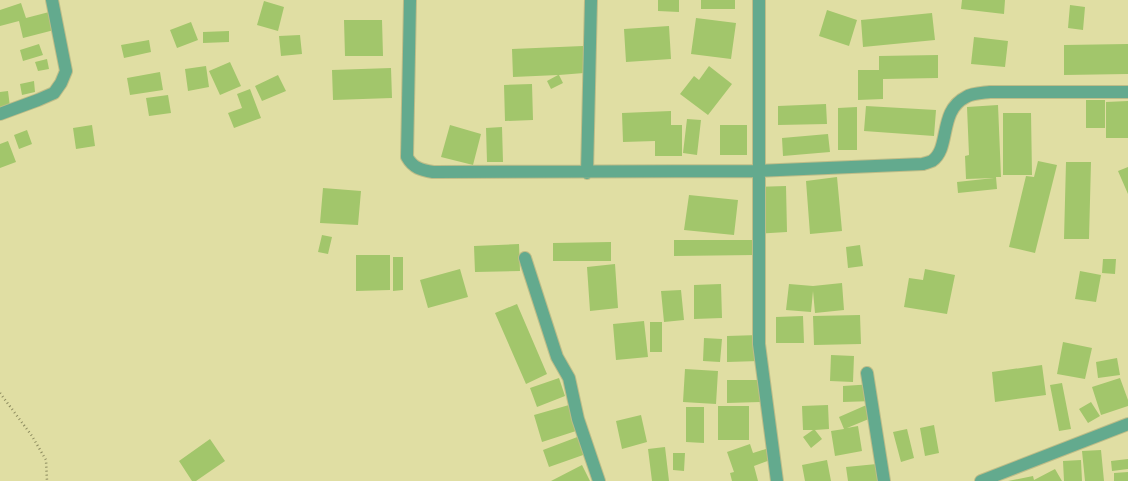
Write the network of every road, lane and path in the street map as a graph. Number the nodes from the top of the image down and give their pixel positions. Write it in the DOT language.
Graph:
graph roads {
  1 [pos="52,0"];
  2 [pos="410,0"];
  3 [pos="590,0"];
  4 [pos="759,0"];
  5 [pos="1128,92"];
  6 [pos="0,114"];
  7 [pos="758,171"];
  8 [pos="587,173"];
  9 [pos="525,258"];
  10 [pos="867,373"];
  11 [pos="0,393"];
  12 [pos="1128,424"];
  13 [pos="47,481"];
  14 [pos="599,481"];
  15 [pos="777,481"];
  16 [pos="884,481"];
  17 [pos="981,481"];
  1 -- 6 [label="street"];
  2 -- 8 [label="street"];
  3 -- 8 [label="street"];
  4 -- 7 [label="street"];
  5 -- 7 [label="street"];
  7 -- 8 [label="street"];
  7 -- 15 [label="street"];
  9 -- 14 [label="street"];
  10 -- 16 [label="street"];
  11 -- 13 [label="path"];
  12 -- 17 [label="street"];
}
